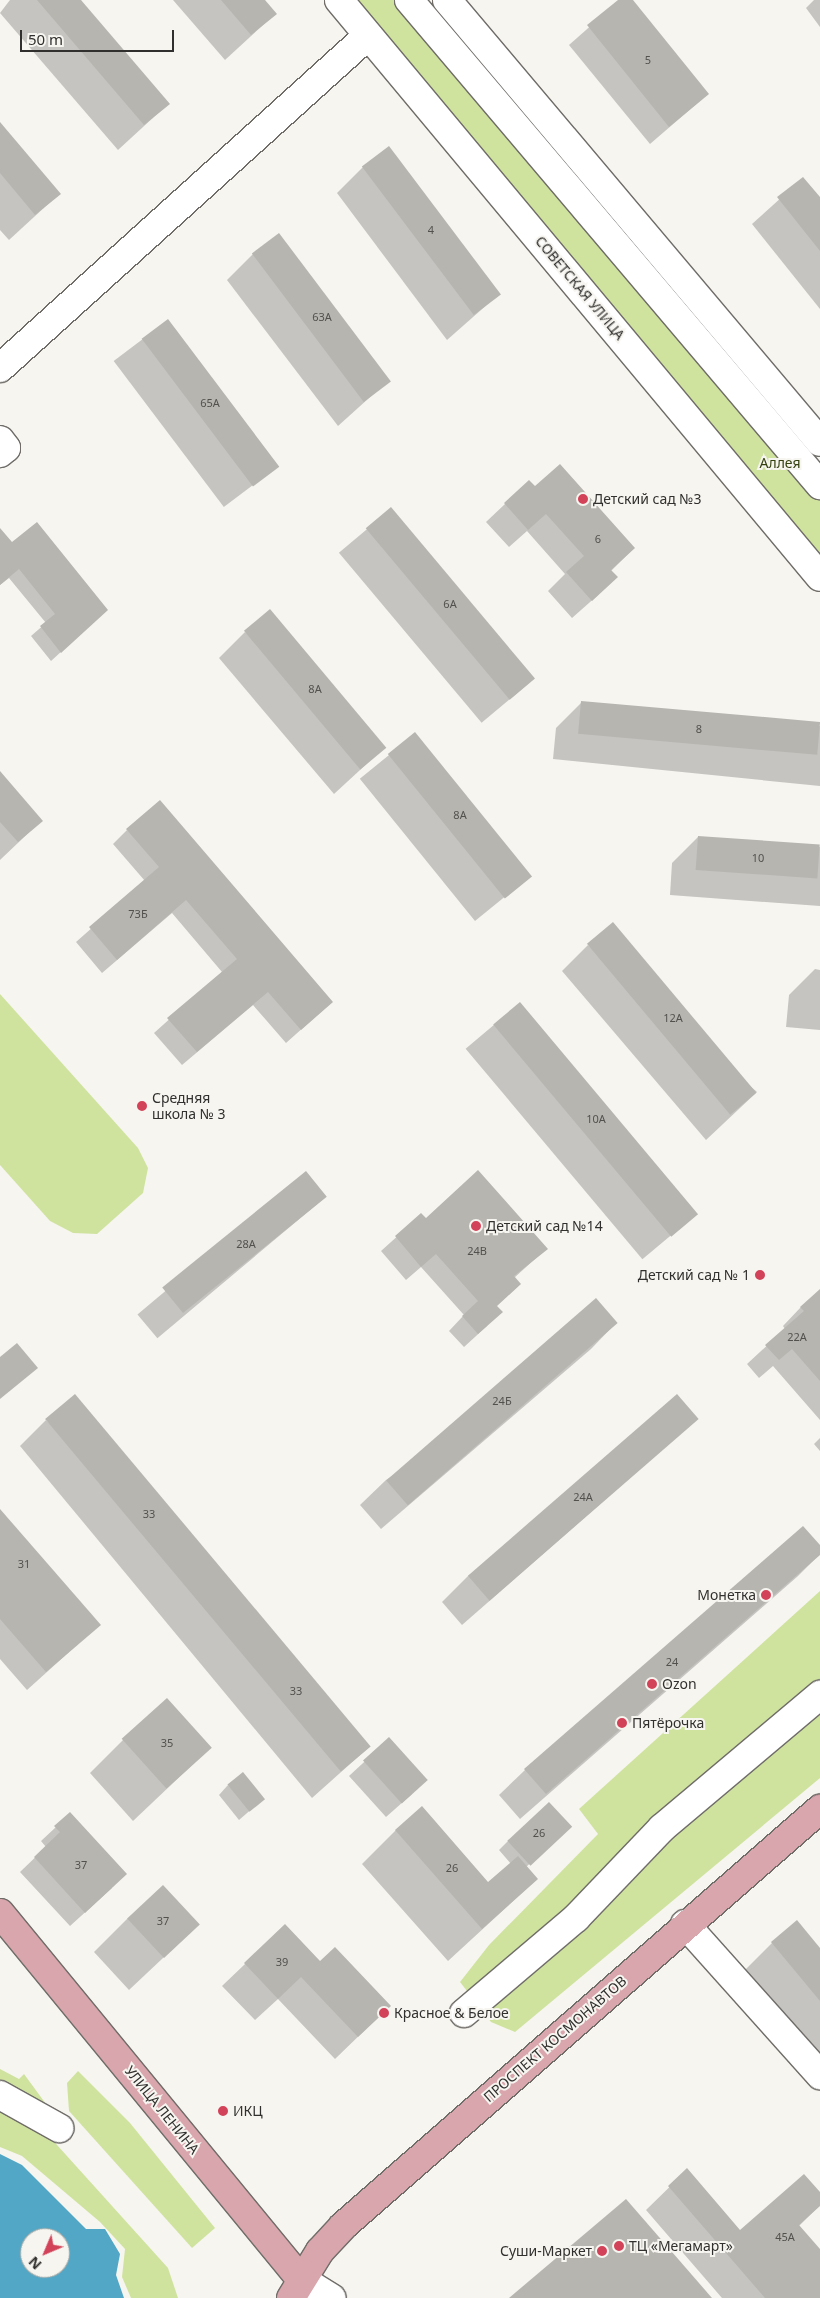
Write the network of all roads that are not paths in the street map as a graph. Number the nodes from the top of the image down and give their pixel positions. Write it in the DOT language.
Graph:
graph roads {
  1 [pos="339,0"];
  2 [pos="409,0"];
  3 [pos="447,0"];
  4 [pos="368,35"];
  5 [pos="0,368"];
  6 [pos="818,436"];
  7 [pos="0,440"];
  8 [pos="0,454"];
  9 [pos="820,485"];
  10 [pos="820,578"];
  11 [pos="820,1694"];
  12 [pos="820,1808"];
  13 [pos="0,1913"];
  14 [pos="685,1924"];
  15 [pos="464,2013"];
  16 [pos="820,2075"];
  17 [pos="0,2095"];
  18 [pos="59,2128"];
  19 [pos="296,2289"];
  20 [pos="331,2298"];
  1 -- 4 [label="street, СОВЕТСКАЯ УЛИЦА"];
  2 -- 9 [label="street"];
  3 -- 6 [label="street"];
  4 -- 5 [label="street"];
  4 -- 10 [label="street, СОВЕТСКАЯ УЛИЦА"];
  7 -- 8 [label="street"];
  11 -- 15 [label="street"];
  12 -- 14 [label="main road, ПРОСПЕКТ КОСМОНАВТОВ"];
  13 -- 19 [label="main road, УЛИЦА ЛЕНИНА"];
  14 -- 16 [label="street"];
  14 -- 19 [label="main road, ПРОСПЕКТ КОСМОНАВТОВ"];
  17 -- 18 [label="street"];
  19 -- 20 [label="street, УЛИЦА ЛЕНИНА"];
}
